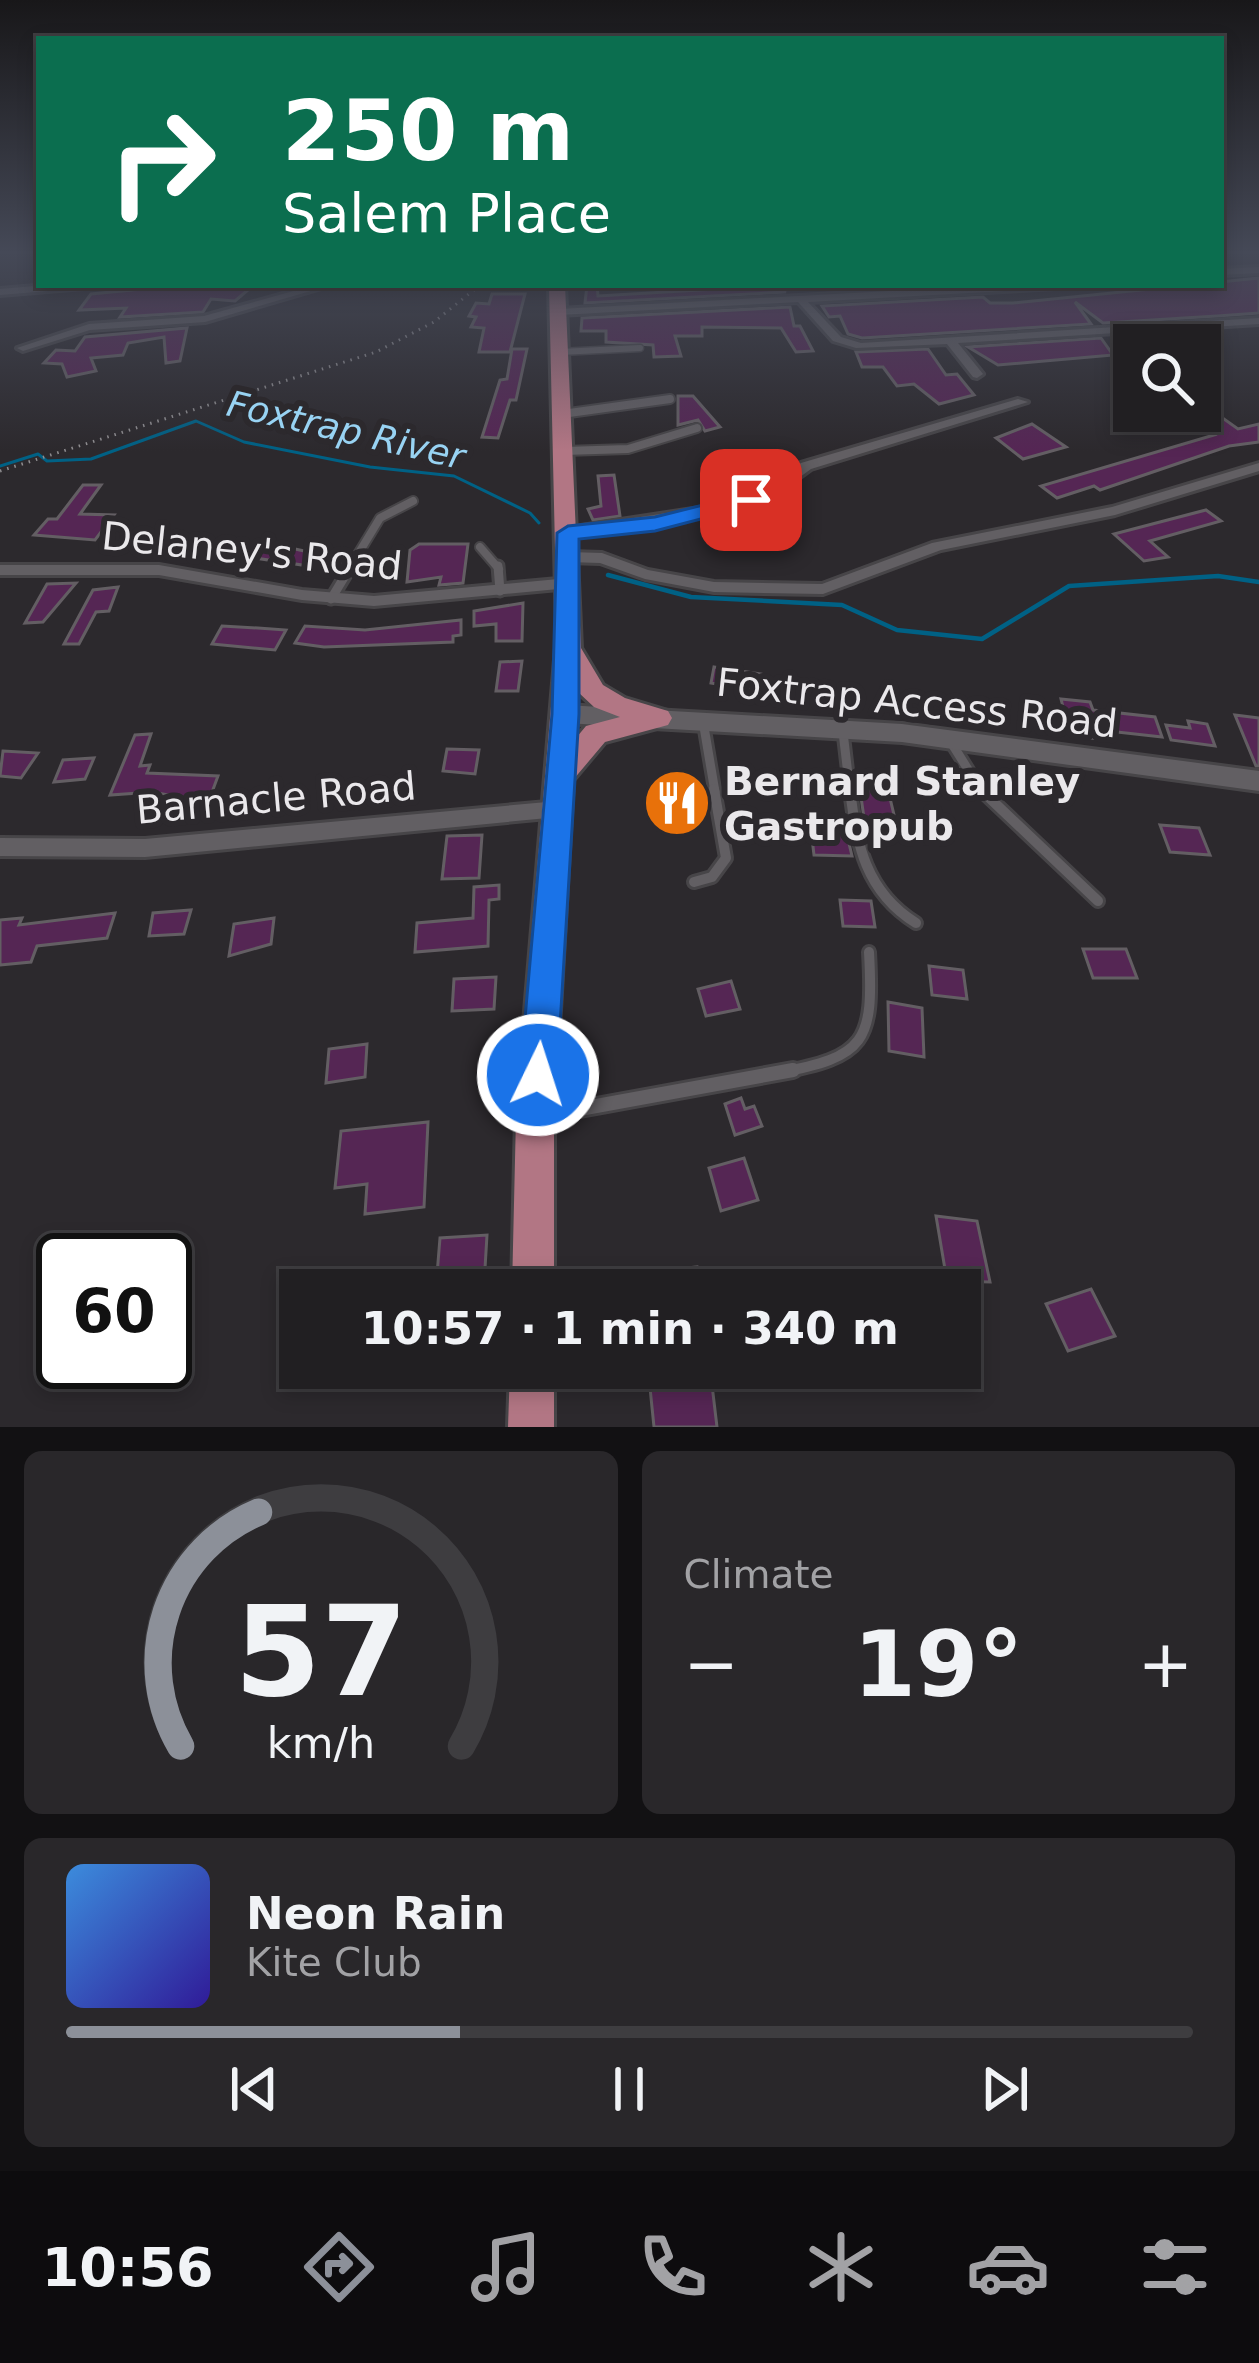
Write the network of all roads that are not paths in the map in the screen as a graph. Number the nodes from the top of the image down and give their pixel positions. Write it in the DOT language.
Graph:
graph roads {
  1 [pos="208,318"];
  2 [pos="559,318"];
  3 [pos="816,318"];
  4 [pos="1259,320"];
  5 [pos="952,343"];
  6 [pos="640,348"];
  7 [pos="23,349"];
  8 [pos="560,352"];
  9 [pos="976,374"];
  10 [pos="670,399"];
  11 [pos="1022,402"];
  12 [pos="562,414"];
  13 [pos="697,428"];
  14 [pos="564,451"];
  15 [pos="1259,467"];
  16 [pos="413,501"];
  17 [pos="480,547"];
  18 [pos="569,558"];
  19 [pos="0,570"];
  20 [pos="500,591"];
  21 [pos="331,599"];
  22 [pos="569,636"];
  23 [pos="566,714"];
  24 [pos="658,718"];
  25 [pos="703,721"];
  26 [pos="842,729"];
  27 [pos="949,739"];
  28 [pos="561,774"];
  29 [pos="1259,781"];
  30 [pos="558,809"];
  31 [pos="0,847"];
  32 [pos="694,882"];
  33 [pos="1098,901"];
  34 [pos="916,922"];
  35 [pos="869,952"];
  36 [pos="536,1117"];
  37 [pos="533,1269"];
  38 [pos="532,1389"];
  39 [pos="531,1427"];
  1 -- 7 [label="street"];
  2 -- 8 [label="main road"];
  3 -- 5 [label="street"];
  4 -- 5 [label="street"];
  5 -- 9 [label="street"];
  6 -- 8 [label="lane"];
  8 -- 12 [label="main road"];
  10 -- 12 [label="lane"];
  11 -- 18 [label="street"];
  12 -- 14 [label="main road"];
  13 -- 14 [label="lane"];
  14 -- 18 [label="main road"];
  15 -- 18 [label="street"];
  16 -- 21 [label="lane"];
  17 -- 20 [label="lane"];
  18 -- 20 [label="street, Delaney's Road"];
  18 -- 22 [label="main road"];
  19 -- 21 [label="street, Delaney's Road"];
  20 -- 21 [label="street, Delaney's Road"];
  22 -- 23 [label="main road"];
  22 -- 24 [label="main road"];
  23 -- 24 [label="main road, Foxtrap Access Road"];
  23 -- 28 [label="main road"];
  24 -- 25 [label="main road, Foxtrap Access Road"];
  24 -- 28 [label="main road"];
  25 -- 26 [label="main road, Foxtrap Access Road"];
  25 -- 32 [label="lane"];
  26 -- 27 [label="main road, Foxtrap Access Road"];
  26 -- 34 [label="lane"];
  27 -- 29 [label="main road, Foxtrap Access Road"];
  27 -- 33 [label="lane"];
  28 -- 30 [label="main road"];
  30 -- 31 [label="street, Barnacle Road"];
  30 -- 36 [label="main road"];
  35 -- 36 [label="lane"];
  36 -- 37 [label="main road"];
  38 -- 39 [label="main road"];
}
